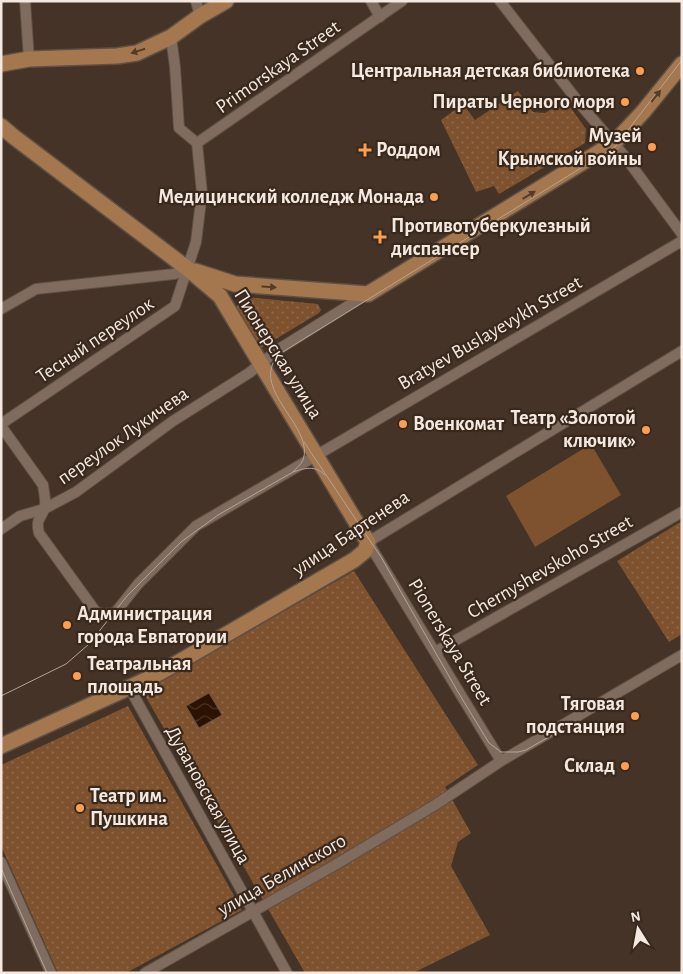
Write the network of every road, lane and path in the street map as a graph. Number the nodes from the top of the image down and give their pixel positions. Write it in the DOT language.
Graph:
graph roads {
  1 [pos="25,1"];
  2 [pos="226,1"];
  3 [pos="371,1"];
  4 [pos="402,1"];
  5 [pos="500,1"];
  6 [pos="198,8"];
  7 [pos="380,17"];
  8 [pos="171,38"];
  9 [pos="29,60"];
  10 [pos="1,64"];
  11 [pos="682,64"];
  12 [pos="1,126"];
  13 [pos="614,143"];
  14 [pos="197,144"];
  15 [pos="682,234"];
  16 [pos="682,241"];
  17 [pos="188,269"];
  18 [pos="234,284"];
  19 [pos="368,294"];
  20 [pos="220,296"];
  21 [pos="1,309"];
  22 [pos="682,351"];
  23 [pos="260,362"];
  24 [pos="1,425"];
  25 [pos="316,455"];
  26 [pos="44,509"];
  27 [pos="682,512"];
  28 [pos="1,529"];
  29 [pos="368,542"];
  30 [pos="435,652"];
  31 [pos="682,655"];
  32 [pos="128,687"];
  33 [pos="3,745"];
  34 [pos="501,761"];
  35 [pos="1,862"];
  36 [pos="253,912"];
  37 [pos="51,973"];
  38 [pos="145,973"];
  39 [pos="287,973"];
  1 -- 9 [label="street"];
  2 -- 6 [label="street"];
  3 -- 7 [label="street"];
  4 -- 7 [label="street, Primorskaya Street"];
  5 -- 13 [label="street"];
  6 -- 8 [label="street"];
  7 -- 14 [label="street, Primorskaya Street"];
  8 -- 9 [label="street, one-way"];
  8 -- 14 [label="street"];
  9 -- 10 [label="street"];
  13 -- 11 [label="street, one-way"];
  12 -- 17 [label="street, Пионерская улица"];
  13 -- 15 [label="street"];
  19 -- 13 [label="street, one-way"];
  14 -- 17 [label="street, Тесный переулок"];
  16 -- 25 [label="street, Bratyev Buslayevykh Street"];
  17 -- 18 [label="street"];
  17 -- 20 [label="street, Пионерская улица"];
  17 -- 21 [label="street"];
  17 -- 24 [label="street, Тесный переулок"];
  18 -- 19 [label="street, one-way"];
  18 -- 20 [label="street"];
  19 -- 23 [label="street, переулок Лукичева"];
  20 -- 23 [label="street, Пионерская улица"];
  22 -- 29 [label="street, улица Бартенева"];
  23 -- 25 [label="street, Пионерская улица"];
  23 -- 26 [label="street, переулок Лукичева"];
  24 -- 26 [label="street"];
  25 -- 26 [label="street, Bratyev Buslayevykh Street"];
  25 -- 29 [label="street, Пионерская улица"];
  26 -- 28 [label="street, переулок Лукичева"];
  27 -- 30 [label="street, Chernyshevskoho Street"];
  29 -- 30 [label="street, Pionerskaya Street"];
  29 -- 32 [label="street, улица Бартенева"];
  30 -- 34 [label="street, Pionerskaya Street"];
  31 -- 34 [label="street"];
  32 -- 33 [label="street, улица Бартенева"];
  32 -- 36 [label="street, Дувановская улица"];
  34 -- 36 [label="street, улица Белинского"];
  35 -- 37 [label="street"];
  36 -- 38 [label="street, улица Белинского"];
  36 -- 39 [label="street, Дувановская улица"];
}
